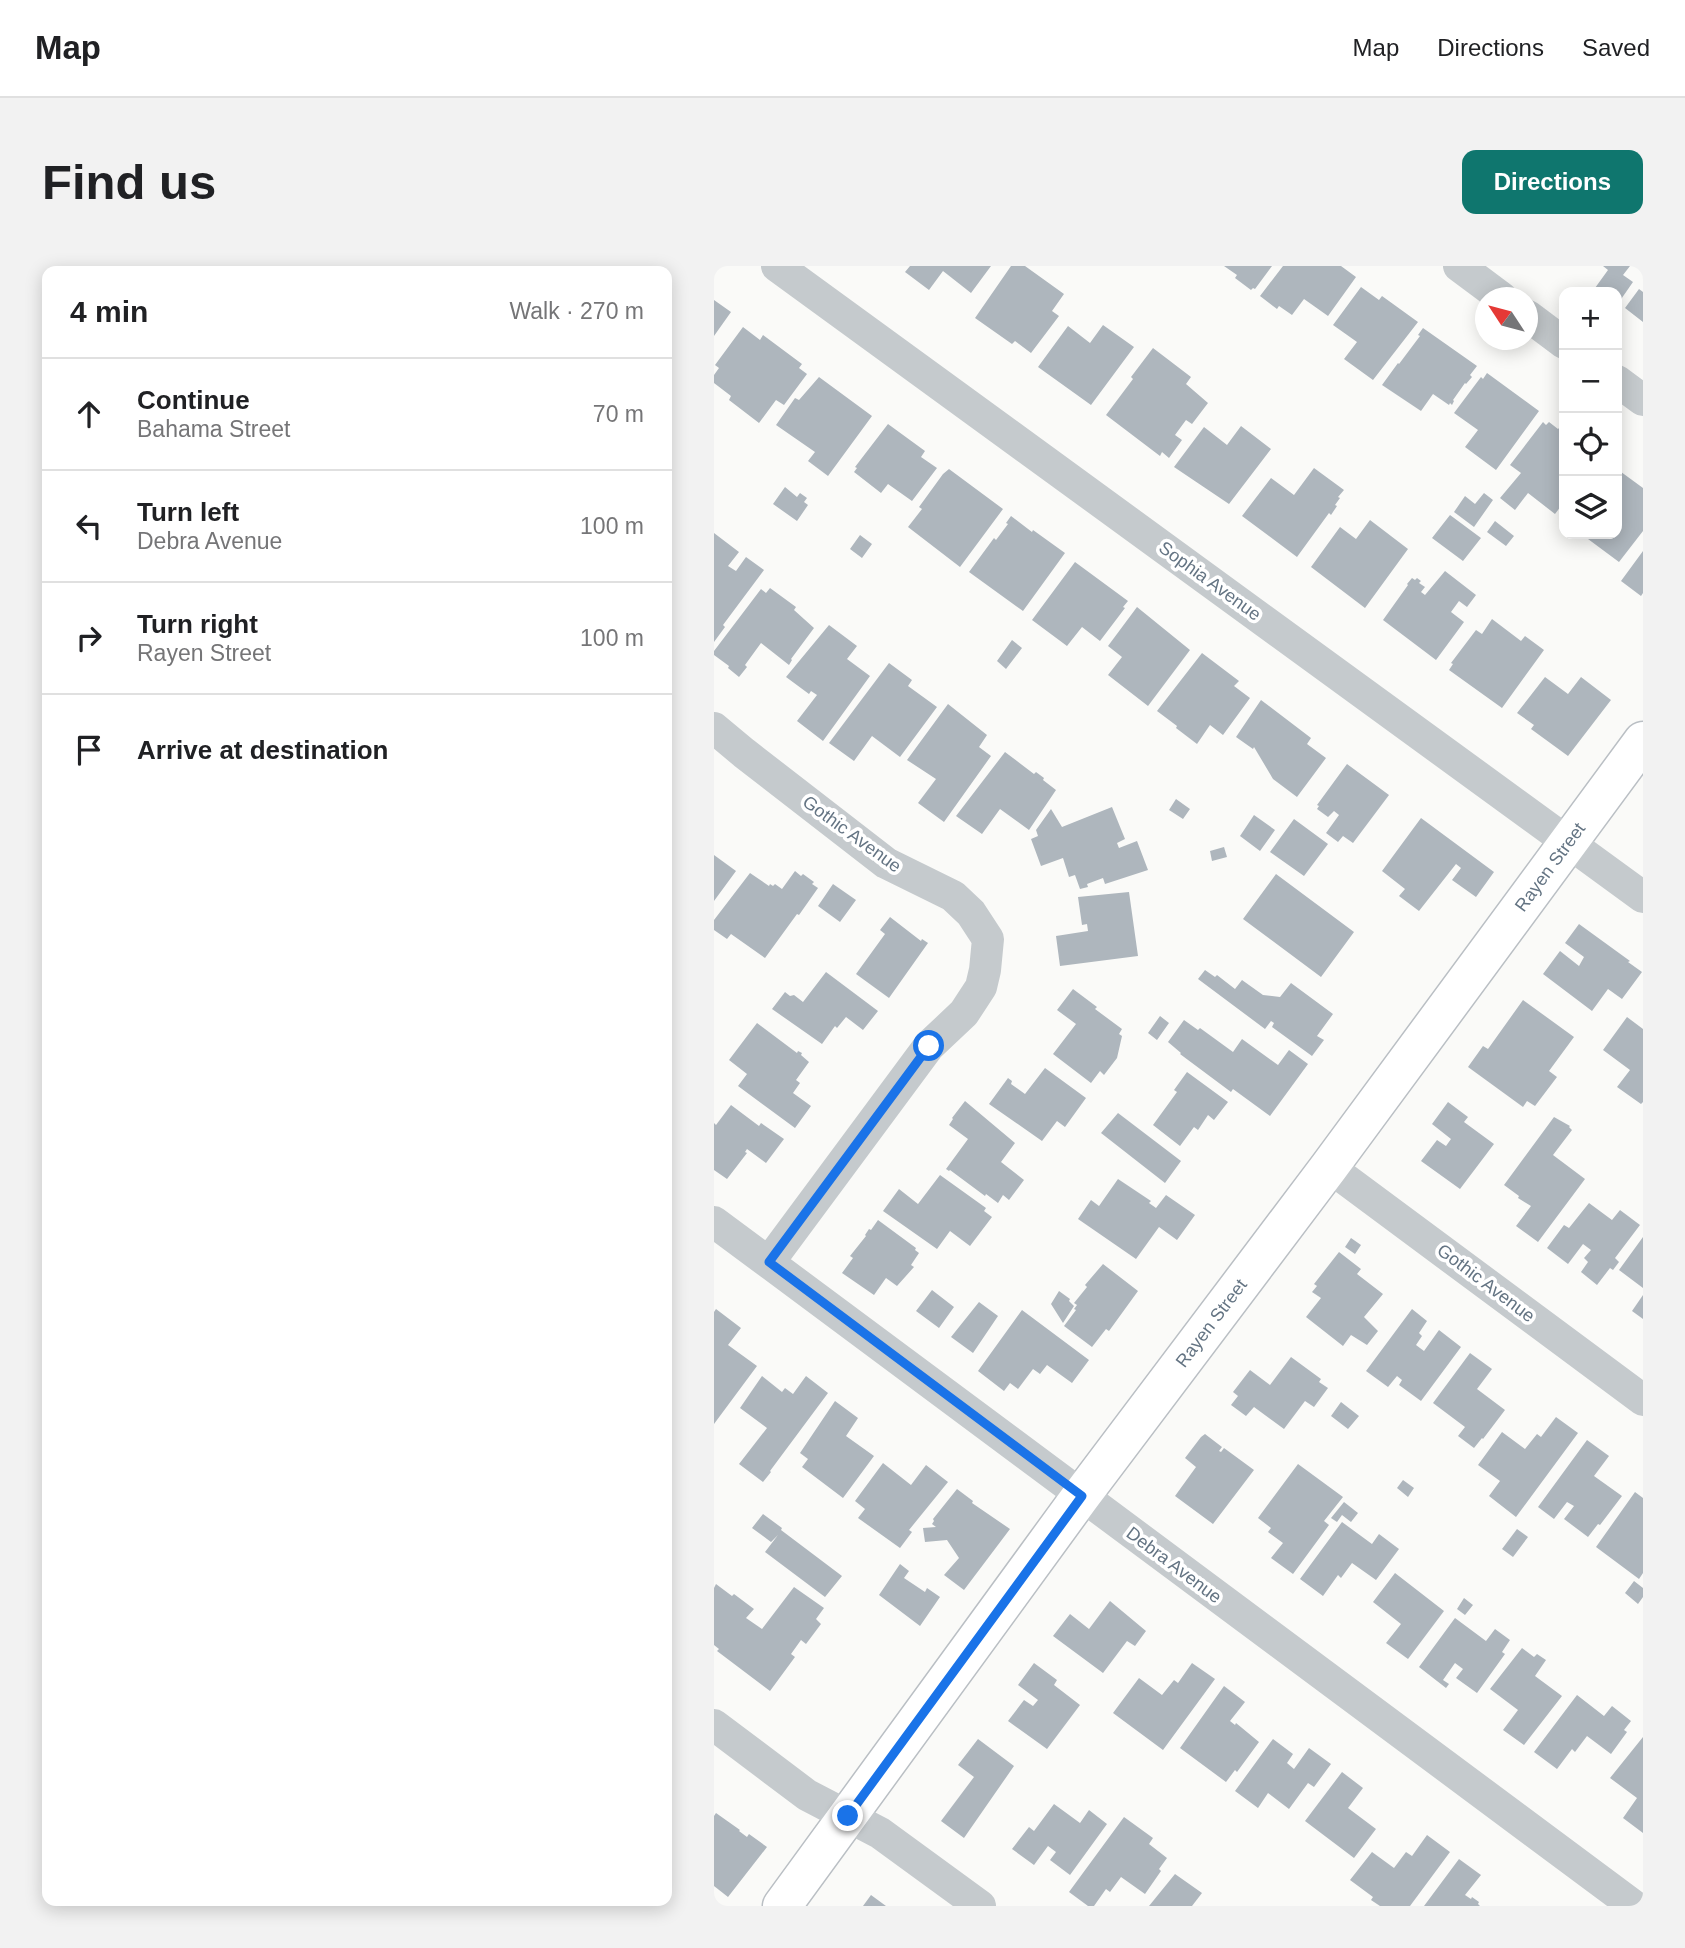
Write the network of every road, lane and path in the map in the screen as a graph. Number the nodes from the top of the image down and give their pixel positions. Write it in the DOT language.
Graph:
graph roads {
  1 [pos="777,266"];
  2 [pos="1459,266"];
  3 [pos="1487,287"];
  4 [pos="1538,324"];
  5 [pos="1559,339"];
  6 [pos="1622,385"];
  7 [pos="1643,400"];
  8 [pos="714,728"];
  9 [pos="1643,741"];
  10 [pos="1568,842"];
  11 [pos="1643,897"];
  12 [pos="1329,1167"];
  13 [pos="714,1222"];
  14 [pos="769,1262"];
  15 [pos="1643,1400"];
  16 [pos="1082,1496"];
  17 [pos="714,1725"];
  18 [pos="848,1816"];
  19 [pos="782,1906"];
  20 [pos="979,1906"];
  21 [pos="1634,1906"];
  1 -- 10 [label="street, Sophia Avenue"];
  2 -- 3 [label="street"];
  4 -- 5 [label="street"];
  6 -- 7 [label="street"];
  8 -- 14 [label="street, Gothic Avenue"];
  9 -- 10 [label="street, Rayen Street"];
  10 -- 11 [label="street, Sophia Avenue"];
  10 -- 12 [label="street, Rayen Street"];
  12 -- 15 [label="street, Gothic Avenue"];
  12 -- 16 [label="street, Rayen Street"];
  13 -- 14 [label="street, Debra Avenue"];
  14 -- 16 [label="street, Debra Avenue"];
  16 -- 18 [label="street, Rayen Street"];
  16 -- 21 [label="street, Debra Avenue"];
  17 -- 18 [label="street"];
  18 -- 19 [label="street, Rayen Street"];
  18 -- 20 [label="street"];
}
